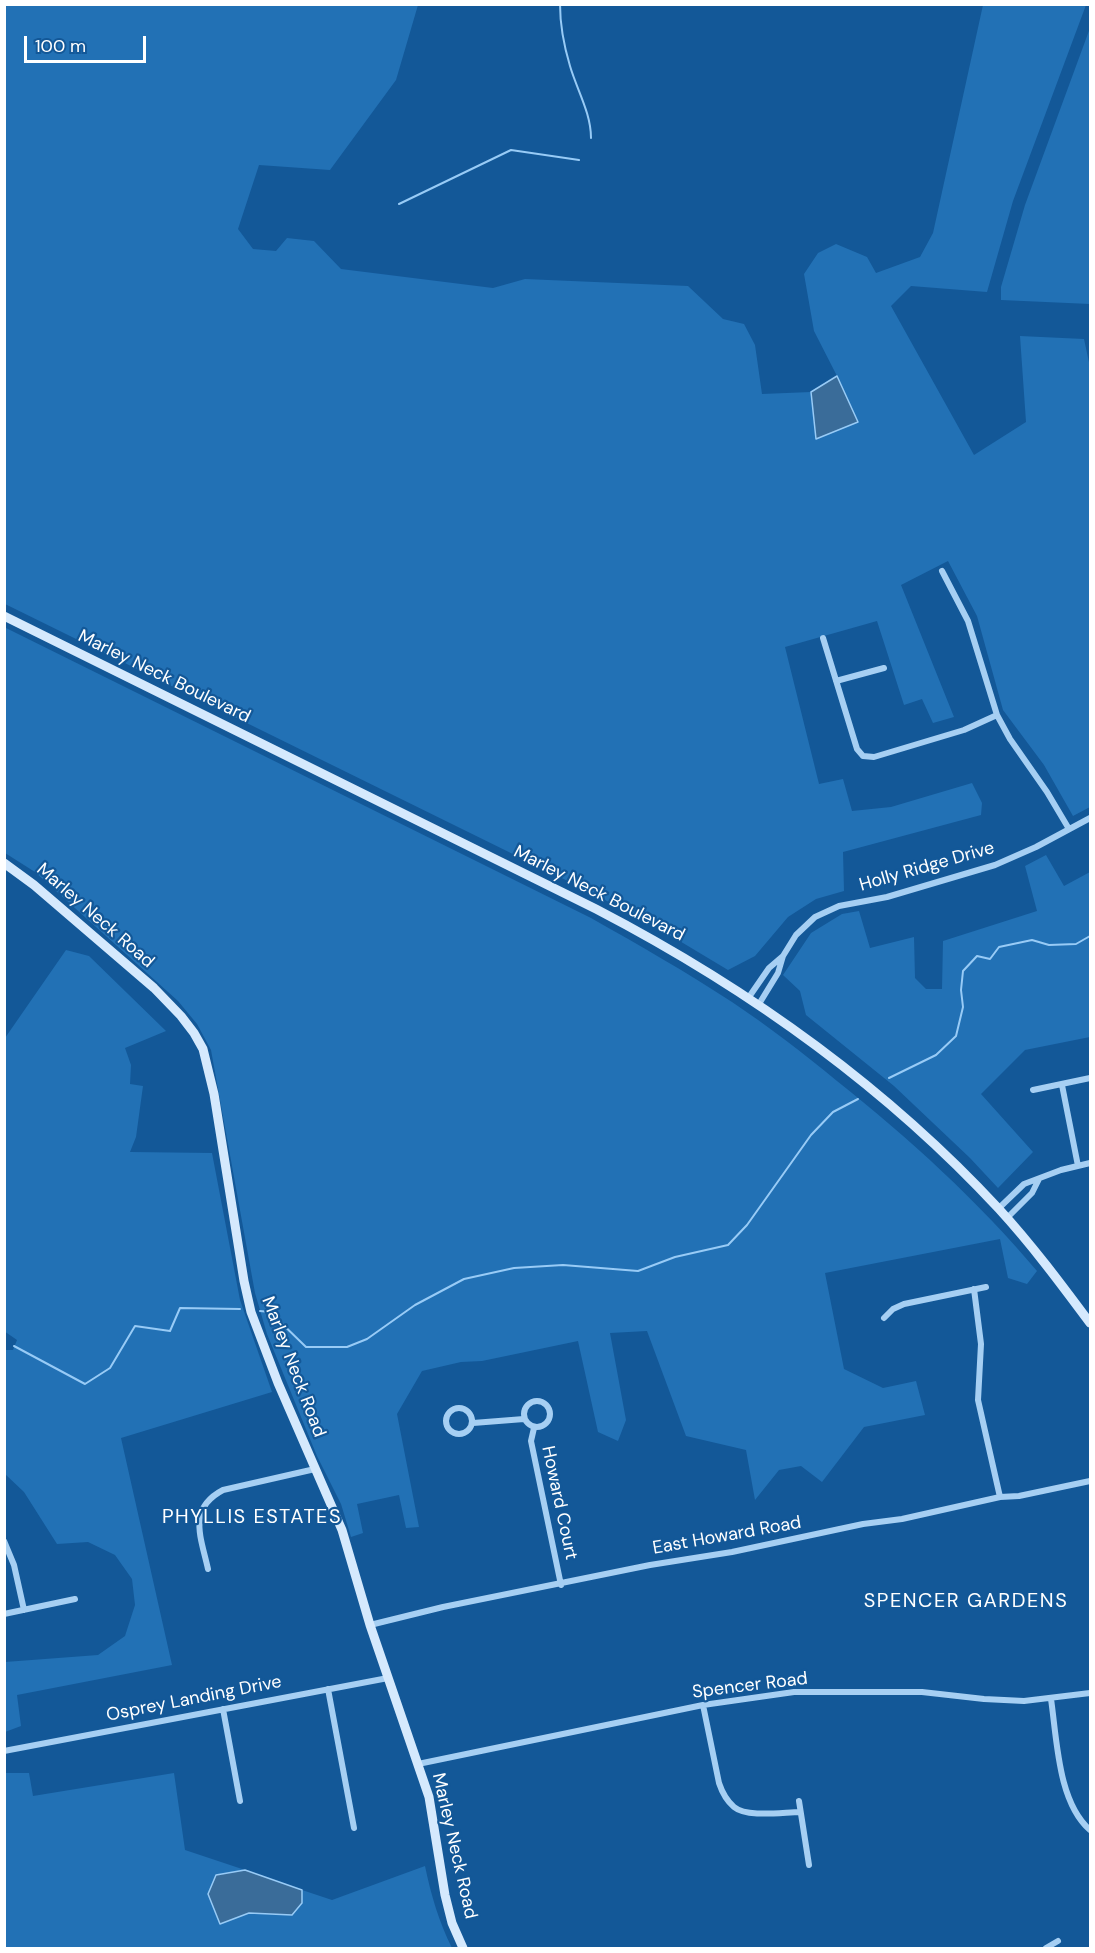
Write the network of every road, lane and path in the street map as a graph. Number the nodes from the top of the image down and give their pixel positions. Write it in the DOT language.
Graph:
graph roads {
  1 [pos="942,571"];
  2 [pos="4,616"];
  3 [pos="823,638"];
  4 [pos="884,668"];
  5 [pos="836,681"];
  6 [pos="997,715"];
  7 [pos="1090,818"];
  8 [pos="1069,829"];
  9 [pos="4,863"];
  10 [pos="783,956"];
  11 [pos="749,997"];
  12 [pos="759,1004"];
  13 [pos="1090,1078"];
  14 [pos="1062,1085"];
  15 [pos="1033,1090"];
  16 [pos="1090,1163"];
  17 [pos="1078,1166"];
  18 [pos="1040,1179"];
  19 [pos="999,1209"];
  20 [pos="1007,1218"];
  21 [pos="986,1287"];
  22 [pos="974,1289"];
  23 [pos="884,1318"];
  24 [pos="1090,1323"];
  25 [pos="524,1419"];
  26 [pos="473,1423"];
  27 [pos="534,1428"];
  28 [pos="315,1469"];
  29 [pos="1090,1481"];
  30 [pos="1000,1497"];
  31 [pos="4,1541"];
  32 [pos="208,1569"];
  33 [pos="561,1584"];
  34 [pos="75,1599"];
  35 [pos="24,1610"];
  36 [pos="4,1614"];
  37 [pos="370,1625"];
  38 [pos="388,1678"];
  39 [pos="328,1689"];
  40 [pos="1090,1693"];
  41 [pos="1051,1699"];
  42 [pos="703,1705"];
  43 [pos="223,1709"];
  44 [pos="4,1751"];
  45 [pos="418,1764"];
  46 [pos="240,1801"];
  47 [pos="799,1801"];
  48 [pos="800,1812"];
  49 [pos="354,1828"];
  50 [pos="1090,1830"];
  51 [pos="809,1865"];
  52 [pos="1058,1941"];
  53 [pos="463,1948"];
  54 [pos="1046,1948"];
  1 -- 6 [label="street"];
  2 -- 11 [label="main road, Marley Neck Boulevard"];
  3 -- 5 [label="street"];
  4 -- 5 [label="street"];
  5 -- 6 [label="street"];
  6 -- 8 [label="street"];
  7 -- 8 [label="street, Holly Ridge Drive"];
  8 -- 10 [label="street, Holly Ridge Drive"];
  9 -- 28 [label="main road, Marley Neck Road"];
  10 -- 11 [label="street, Holly Ridge Drive"];
  10 -- 12 [label="street, Holly Ridge Drive"];
  11 -- 12 [label="main road, Marley Neck Boulevard"];
  12 -- 19 [label="main road, Marley Neck Boulevard"];
  13 -- 14 [label="street"];
  14 -- 15 [label="street"];
  14 -- 17 [label="street"];
  16 -- 17 [label="street"];
  17 -- 18 [label="street"];
  18 -- 19 [label="street"];
  18 -- 20 [label="street"];
  19 -- 20 [label="main road, Marley Neck Boulevard"];
  20 -- 24 [label="main road, Marley Neck Boulevard"];
  21 -- 22 [label="street"];
  22 -- 23 [label="street"];
  22 -- 30 [label="street"];
  25 -- 26 [label="street"];
  25 -- 27 [label="street, Howard Court"];
  25 -- 27 [label="street, Howard Court"];
  26 -- 26 [label="street"];
  27 -- 33 [label="street, Howard Court"];
  28 -- 32 [label="street"];
  28 -- 37 [label="main road, Marley Neck Road"];
  29 -- 30 [label="street, East Howard Road"];
  30 -- 33 [label="street, East Howard Road"];
  31 -- 35 [label="street"];
  33 -- 37 [label="street, East Howard Road"];
  34 -- 35 [label="street"];
  35 -- 36 [label="street"];
  37 -- 38 [label="main road, Marley Neck Road"];
  38 -- 39 [label="street, Osprey Landing Drive"];
  38 -- 45 [label="main road, Marley Neck Road"];
  39 -- 43 [label="street, Osprey Landing Drive"];
  39 -- 49 [label="street"];
  40 -- 41 [label="street, Spencer Road"];
  41 -- 42 [label="street, Spencer Road"];
  41 -- 50 [label="street"];
  42 -- 45 [label="street, Spencer Road"];
  42 -- 48 [label="street"];
  43 -- 44 [label="street, Osprey Landing Drive"];
  43 -- 46 [label="street"];
  45 -- 53 [label="main road, Marley Neck Road"];
  47 -- 48 [label="street"];
  48 -- 51 [label="street"];
  52 -- 54 [label="street"];
}
